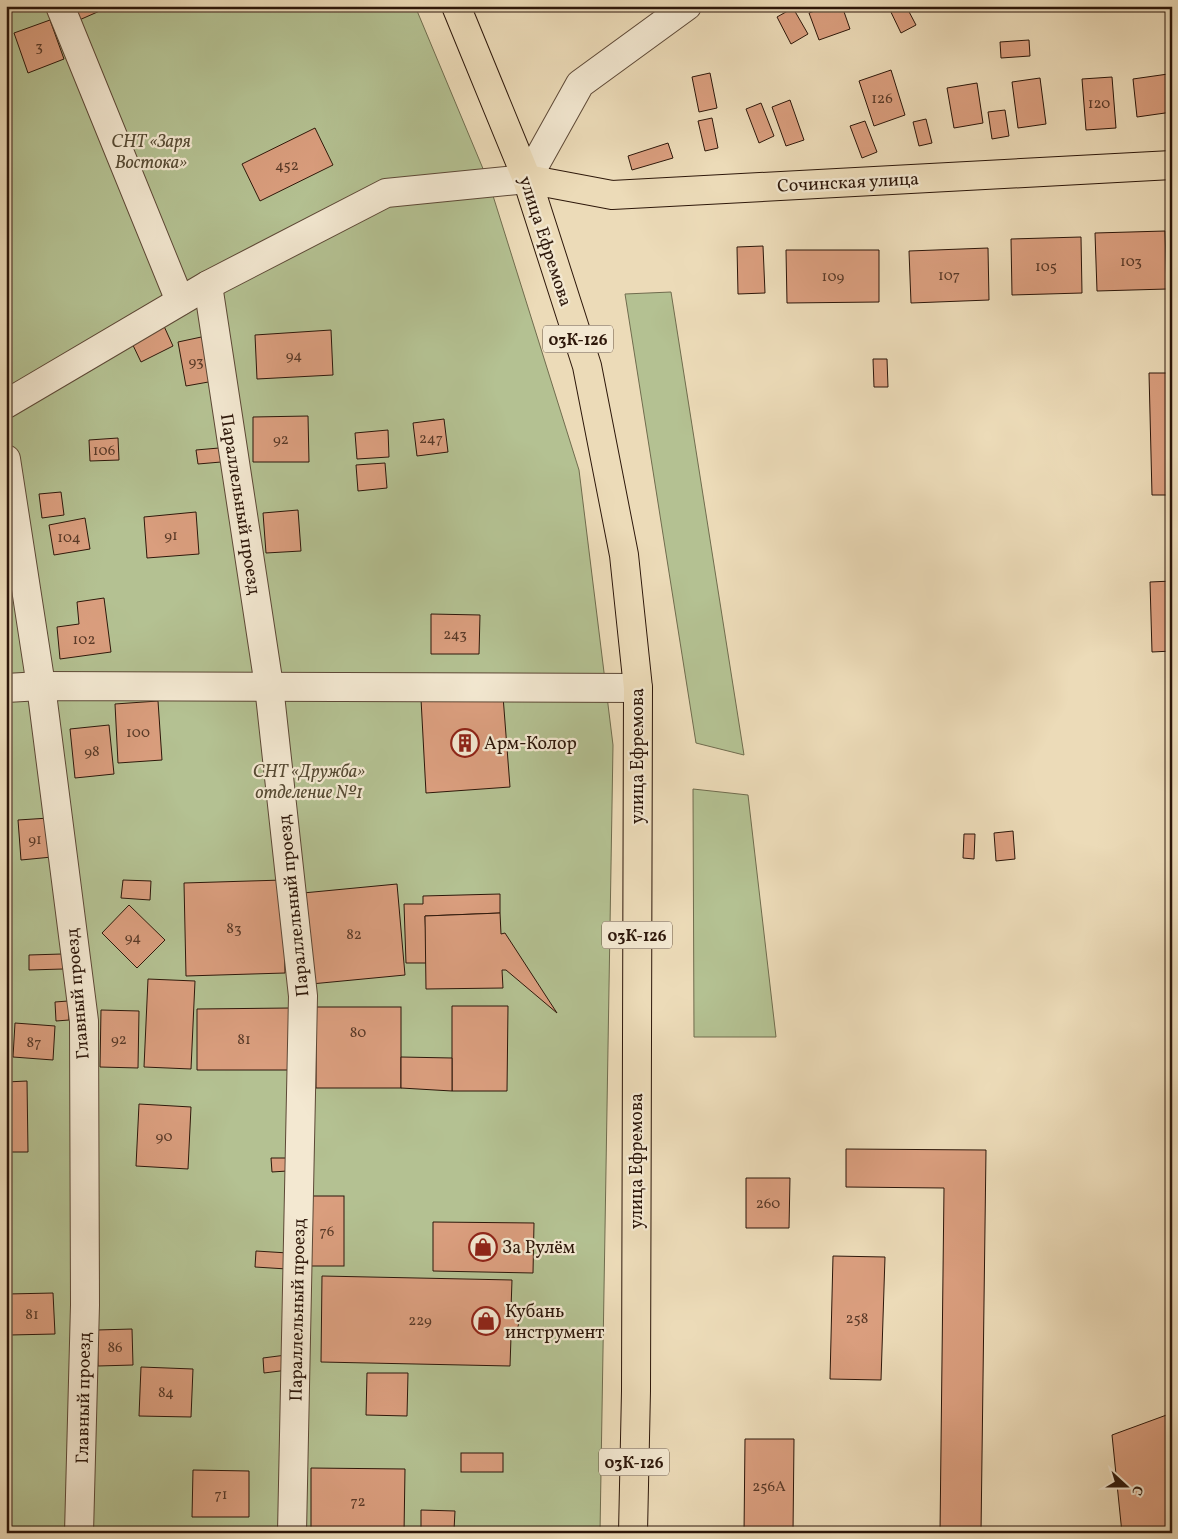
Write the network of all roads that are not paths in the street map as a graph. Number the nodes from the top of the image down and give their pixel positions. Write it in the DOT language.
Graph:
graph roads {
  1 [pos="60,6"];
  2 [pos="456,6"];
  3 [pos="687,6"];
  4 [pos="1172,165"];
  5 [pos="527,179"];
  6 [pos="208,285"];
  7 [pos="180,301"];
  8 [pos="6,404"];
  9 [pos="6,459"];
  10 [pos="41,686"];
  11 [pos="270,686"];
  12 [pos="6,688"];
  13 [pos="638,688"];
  14 [pos="80,1533"];
  15 [pos="292,1533"];
  16 [pos="633,1533"];
  1 -- 7 [label="street"];
  2 -- 5 [label="main road, улица Ефремова / 03К-126"];
  3 -- 5 [label="street"];
  4 -- 5 [label="main road, Сочинская улица"];
  5 -- 6 [label="street"];
  5 -- 13 [label="main road, улица Ефремова / 03К-126"];
  6 -- 7 [label="street"];
  6 -- 11 [label="street, Параллельный проезд"];
  7 -- 8 [label="street"];
  9 -- 10 [label="street, Главный проезд"];
  10 -- 11 [label="street"];
  10 -- 12 [label="street"];
  10 -- 14 [label="street, Главный проезд"];
  11 -- 13 [label="street"];
  11 -- 15 [label="street, Параллельный проезд"];
  13 -- 16 [label="main road, улица Ефремова / 03К-126"];
}
